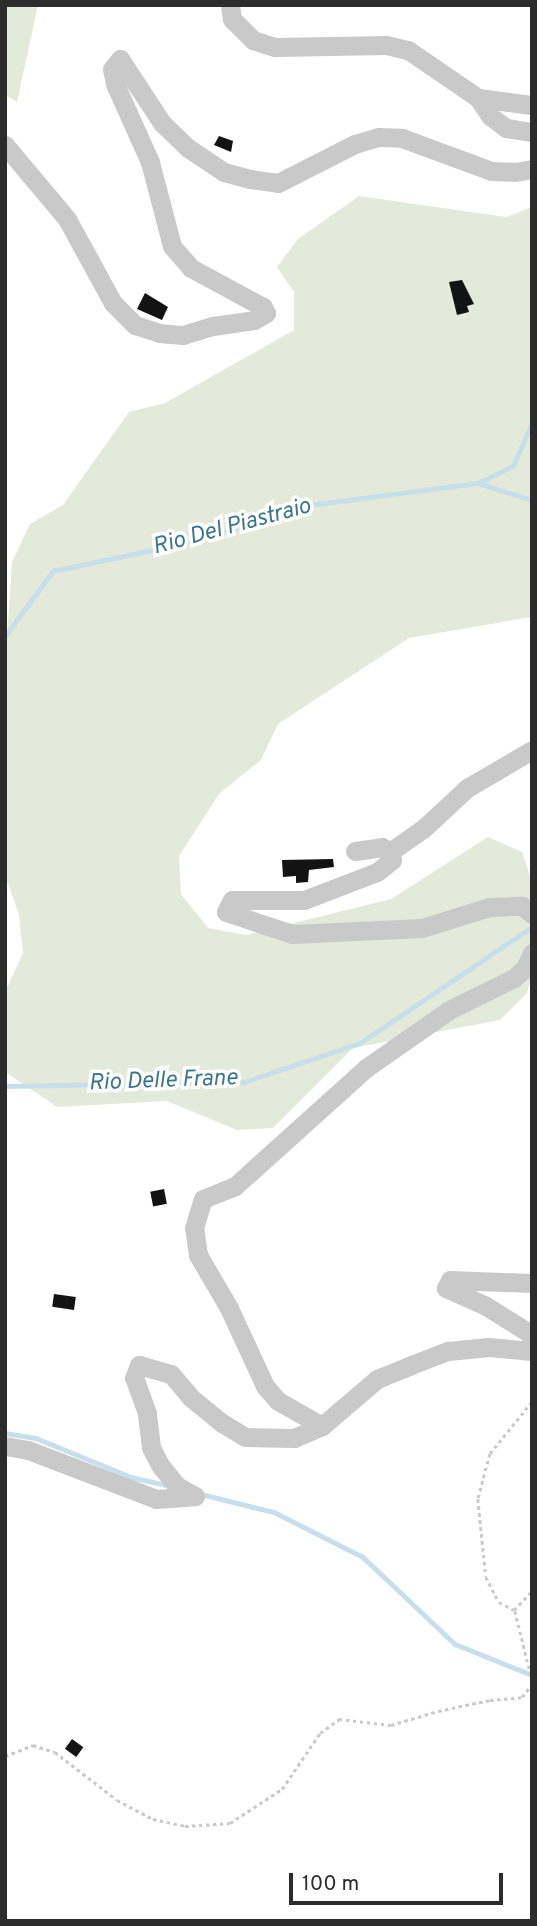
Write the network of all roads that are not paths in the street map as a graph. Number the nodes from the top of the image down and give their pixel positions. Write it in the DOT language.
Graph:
graph roads {
  1 [pos="230,5"];
  2 [pos="478,98"];
  3 [pos="532,105"];
  4 [pos="532,132"];
  5 [pos="5,145"];
  6 [pos="532,169"];
  7 [pos="532,750"];
  8 [pos="355,850"];
  9 [pos="390,852"];
  10 [pos="532,914"];
  11 [pos="532,953"];
  12 [pos="532,1283"];
  13 [pos="532,1335"];
  14 [pos="532,1350"];
  15 [pos="321,1426"];
  16 [pos="5,1446"];
  1 -- 2 [label="street"];
  2 -- 3 [label="street"];
  2 -- 4 [label="street"];
  5 -- 6 [label="street"];
  7 -- 9 [label="street"];
  8 -- 9 [label="street"];
  9 -- 10 [label="street"];
  11 -- 15 [label="street"];
  12 -- 13 [label="street"];
  14 -- 15 [label="street"];
  15 -- 16 [label="street"];
}
